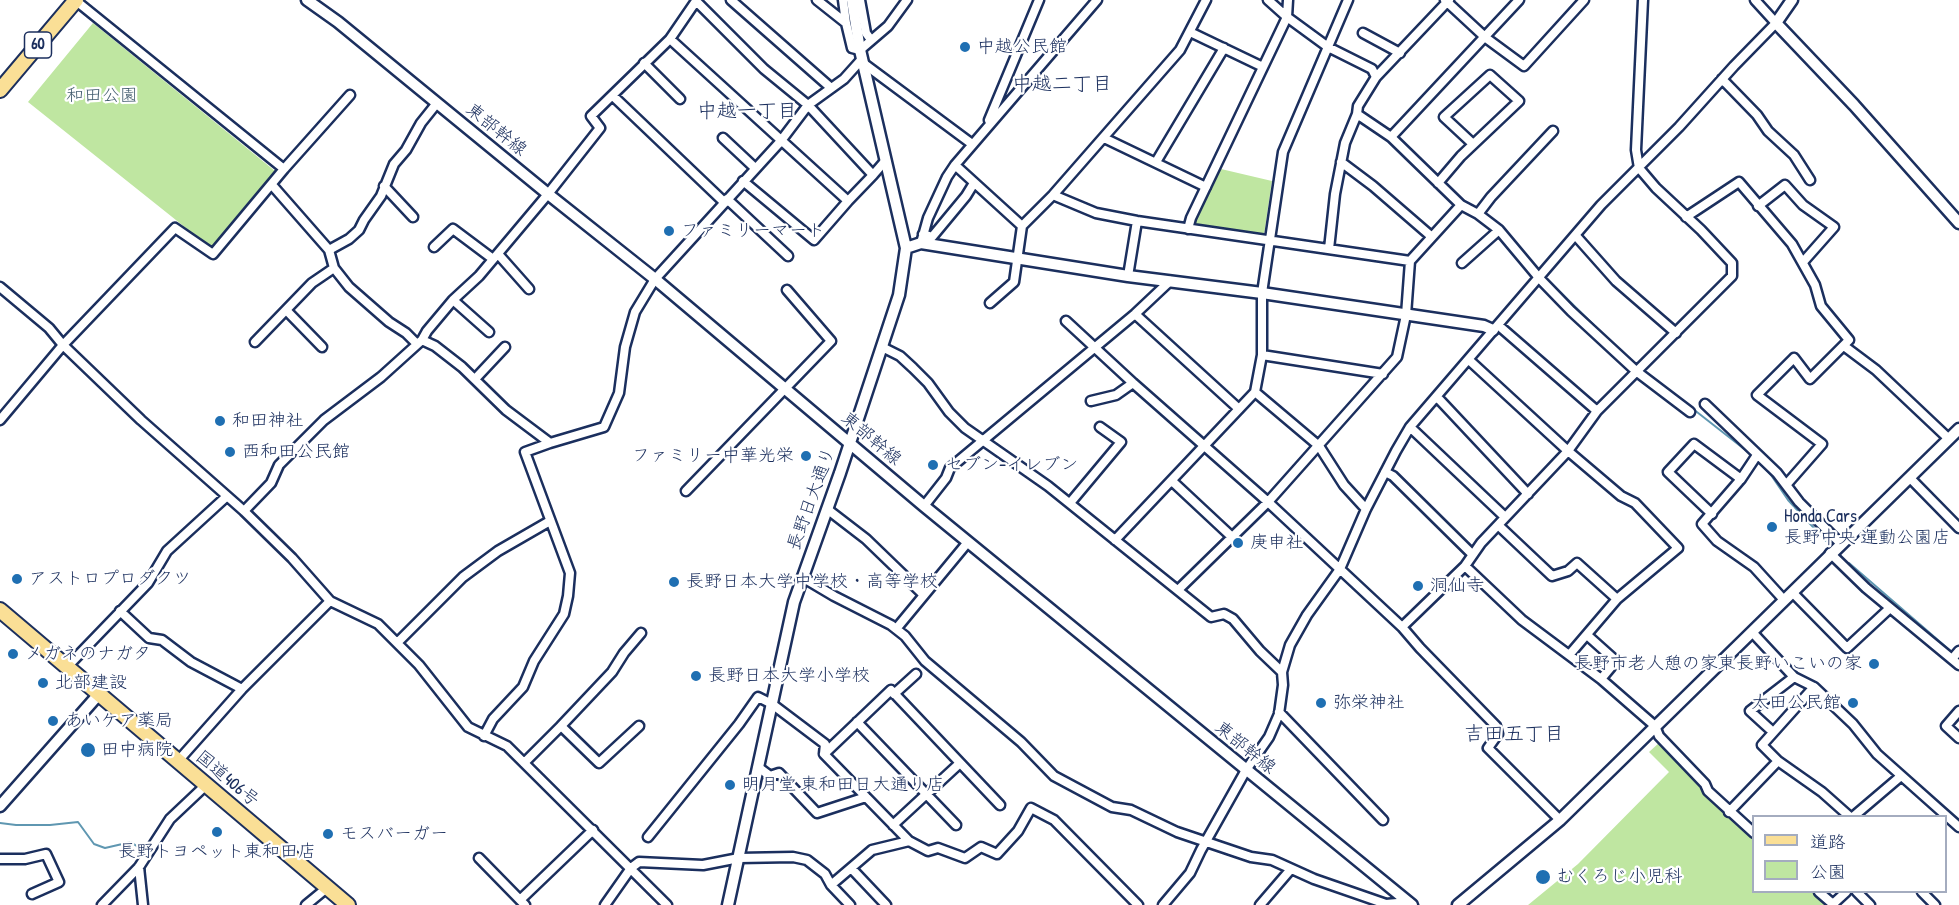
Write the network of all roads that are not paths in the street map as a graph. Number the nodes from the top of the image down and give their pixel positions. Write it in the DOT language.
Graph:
graph roads {
  1 [pos="67,0"];
  2 [pos="76,0"];
  3 [pos="307,0"];
  4 [pos="697,0"];
  5 [pos="731,0"];
  6 [pos="817,0"];
  7 [pos="843,0"];
  8 [pos="852,0"];
  9 [pos="860,0"];
  10 [pos="907,0"];
  11 [pos="1039,0"];
  12 [pos="1096,0"];
  13 [pos="1206,0"];
  14 [pos="1268,0"];
  15 [pos="1288,0"];
  16 [pos="1348,0"];
  17 [pos="1519,0"];
  18 [pos="1584,0"];
  19 [pos="1643,0"];
  20 [pos="1755,0"];
  21 [pos="1792,0"];
  22 [pos="1447,1"];
  23 [pos="1287,17"];
  24 [pos="846,23"];
  25 [pos="1776,23"];
  26 [pos="1190,32"];
  27 [pos="1363,33"];
  28 [pos="1486,38"];
  29 [pos="670,39"];
  30 [pos="871,40"];
  31 [pos="1328,47"];
  32 [pos="1224,48"];
  33 [pos="1400,53"];
  34 [pos="861,57"];
  35 [pos="644,63"];
  36 [pos="1263,67"];
  37 [pos="1376,77"];
  38 [pos="1722,78"];
  39 [pos="0,79"];
  40 [pos="830,87"];
  41 [pos="0,90"];
  42 [pos="350,95"];
  43 [pos="613,96"];
  44 [pos="680,99"];
  45 [pos="437,103"];
  46 [pos="808,105"];
  47 [pos="1357,114"];
  48 [pos="989,120"];
  49 [pos="1553,131"];
  50 [pos="1391,137"];
  51 [pos="723,138"];
  52 [pos="1104,138"];
  53 [pos="780,142"];
  54 [pos="972,144"];
  55 [pos="1473,144"];
  56 [pos="886,160"];
  57 [pos="1156,162"];
  58 [pos="1341,162"];
  59 [pos="955,165"];
  60 [pos="755,168"];
  61 [pos="1639,168"];
  62 [pos="284,169"];
  63 [pos="873,175"];
  64 [pos="1810,180"];
  65 [pos="743,181"];
  66 [pos="974,183"];
  67 [pos="1438,183"];
  68 [pos="272,185"];
  69 [pos="384,186"];
  70 [pos="1206,187"];
  71 [pos="548,194"];
  72 [pos="1053,195"];
  73 [pos="726,201"];
  74 [pos="848,201"];
  75 [pos="1461,205"];
  76 [pos="1758,206"];
  77 [pos="1478,214"];
  78 [pos="412,217"];
  79 [pos="1686,217"];
  80 [pos="1137,221"];
  81 [pos="1959,223"];
  82 [pos="1022,226"];
  83 [pos="1188,229"];
  84 [pos="1500,230"];
  85 [pos="1576,236"];
  86 [pos="1432,237"];
  87 [pos="922,238"];
  88 [pos="1268,241"];
  89 [pos="434,247"];
  90 [pos="906,248"];
  91 [pos="1329,249"];
  92 [pos="329,250"];
  93 [pos="495,256"];
  94 [pos="788,256"];
  95 [pos="1018,258"];
  96 [pos="1410,261"];
  97 [pos="1803,262"];
  98 [pos="1462,263"];
  99 [pos="334,268"];
  100 [pos="1128,276"];
  101 [pos="655,279"];
  102 [pos="1539,279"];
  103 [pos="1170,281"];
  104 [pos="0,287"];
  105 [pos="530,289"];
  106 [pos="787,290"];
  107 [pos="1262,293"];
  108 [pos="453,300"];
  109 [pos="990,303"];
  110 [pos="286,310"];
  111 [pos="1135,314"];
  112 [pos="1406,315"];
  113 [pos="1066,321"];
  114 [pos="1496,327"];
  115 [pos="489,332"];
  116 [pos="1676,333"];
  117 [pos="255,342"];
  118 [pos="420,342"];
  119 [pos="63,345"];
  120 [pos="322,346"];
  121 [pos="1844,346"];
  122 [pos="505,347"];
  123 [pos="882,347"];
  124 [pos="1095,347"];
  125 [pos="1262,355"];
  126 [pos="1469,360"];
  127 [pos="1639,368"];
  128 [pos="1383,374"];
  129 [pos="475,379"];
  130 [pos="1133,383"];
  131 [pos="786,388"];
  132 [pos="1255,392"];
  133 [pos="1437,397"];
  134 [pos="1090,401"];
  135 [pos="1705,404"];
  136 [pos="1239,409"];
  137 [pos="1597,411"];
  138 [pos="1690,412"];
  139 [pos="0,420"];
  140 [pos="1100,427"];
  141 [pos="1410,428"];
  142 [pos="1959,429"];
  143 [pos="983,439"];
  144 [pos="1949,439"];
  145 [pos="850,442"];
  146 [pos="550,443"];
  147 [pos="1204,446"];
  148 [pos="1319,446"];
  149 [pos="1568,451"];
  150 [pos="1757,455"];
  151 [pos="1385,472"];
  152 [pos="1911,478"];
  153 [pos="1741,479"];
  154 [pos="1172,481"];
  155 [pos="1786,485"];
  156 [pos="686,491"];
  157 [pos="1528,494"];
  158 [pos="226,497"];
  159 [pos="1268,502"];
  160 [pos="1070,503"];
  161 [pos="924,506"];
  162 [pos="827,509"];
  163 [pos="1366,509"];
  164 [pos="244,512"];
  165 [pos="1712,514"];
  166 [pos="1505,517"];
  167 [pos="550,521"];
  168 [pos="1498,525"];
  169 [pos="1959,528"];
  170 [pos="1233,537"];
  171 [pos="1116,540"];
  172 [pos="968,542"];
  173 [pos="1841,544"];
  174 [pos="1830,553"];
  175 [pos="1472,554"];
  176 [pos="1465,566"];
  177 [pos="1340,569"];
  178 [pos="802,577"];
  179 [pos="1178,590"];
  180 [pos="924,595"];
  181 [pos="1788,596"];
  182 [pos="1617,599"];
  183 [pos="330,601"];
  184 [pos="1890,608"];
  185 [pos="120,611"];
  186 [pos="3,617"];
  187 [pos="1402,627"];
  188 [pos="896,629"];
  189 [pos="1752,632"];
  190 [pos="641,633"];
  191 [pos="1587,635"];
  192 [pos="397,643"];
  193 [pos="1570,654"];
  194 [pos="1956,657"];
  195 [pos="67,667"];
  196 [pos="1282,672"];
  197 [pos="916,674"];
  198 [pos="1794,677"];
  199 [pos="1601,679"];
  200 [pos="1815,687"];
  201 [pos="242,689"];
  202 [pos="99,694"];
  203 [pos="894,694"];
  204 [pos="772,704"];
  205 [pos="1959,711"];
  206 [pos="1279,712"];
  207 [pos="857,722"];
  208 [pos="561,726"];
  209 [pos="639,726"];
  210 [pos="1655,726"];
  211 [pos="1773,732"];
  212 [pos="484,736"];
  213 [pos="1959,738"];
  214 [pos="824,754"];
  215 [pos="178,761"];
  216 [pos="1778,761"];
  217 [pos="524,763"];
  218 [pos="960,763"];
  219 [pos="758,767"];
  220 [pos="1246,771"];
  221 [pos="1901,776"];
  222 [pos="206,785"];
  223 [pos="927,794"];
  224 [pos="866,797"];
  225 [pos="999,805"];
  226 [pos="0,806"];
  227 [pos="1729,812"];
  228 [pos="1851,815"];
  229 [pos="1853,815"];
  230 [pos="1945,815"];
  231 [pos="1947,816"];
  232 [pos="1383,820"];
  233 [pos="1560,820"];
  234 [pos="893,825"];
  235 [pos="956,825"];
  236 [pos="1959,827"];
  237 [pos="593,830"];
  238 [pos="1752,831"];
  239 [pos="648,837"];
  240 [pos="909,841"];
  241 [pos="1206,842"];
  242 [pos="479,858"];
  243 [pos="739,858"];
  244 [pos="0,859"];
  245 [pos="139,867"];
  246 [pos="631,868"];
  247 [pos="851,868"];
  248 [pos="1291,869"];
  249 [pos="831,885"];
  250 [pos="328,887"];
  251 [pos="1821,893"];
  252 [pos="1859,893"];
  253 [pos="1924,893"];
  254 [pos="32,894"];
  255 [pos="522,903"];
  256 [pos="1411,904"];
  257 [pos="1833,904"];
  258 [pos="102,905"];
  259 [pos="143,905"];
  260 [pos="306,905"];
  261 [pos="348,905"];
  262 [pos="605,905"];
  263 [pos="667,905"];
  264 [pos="728,905"];
  265 [pos="850,905"];
  266 [pos="886,905"];
  267 [pos="1138,905"];
  268 [pos="1163,905"];
  269 [pos="1260,905"];
  270 [pos="1458,905"];
  271 [pos="1870,905"];
  272 [pos="1935,905"];
  1 -- 39 [label="main road, 60"];
  2 -- 41 [label="main road, 60"];
  2 -- 62 [label="street"];
  3 -- 45 [label="street, 東部幹線"];
  4 -- 29 [label="street"];
  4 -- 46 [label="street"];
  5 -- 40 [label="street"];
  6 -- 24 [label="street"];
  7 -- 24 [label="street"];
  8 -- 34 [label="street"];
  9 -- 30 [label="street"];
  10 -- 30 [label="street"];
  11 -- 48 [label="street"];
  12 -- 54 [label="street"];
  13 -- 26 [label="street"];
  14 -- 23 [label="street"];
  15 -- 23 [label="street"];
  16 -- 31 [label="street"];
  17 -- 28 [label="street"];
  18 -- 28 [label="street"];
  19 -- 61 [label="street"];
  20 -- 25 [label="street"];
  21 -- 25 [label="street"];
  22 -- 28 [label="street"];
  22 -- 33 [label="street"];
  23 -- 31 [label="street"];
  23 -- 36 [label="street"];
  24 -- 34 [label="street"];
  25 -- 38 [label="street"];
  25 -- 81 [label="street"];
  26 -- 32 [label="street"];
  26 -- 52 [label="street"];
  27 -- 33 [label="street"];
  28 -- 50 [label="street"];
  29 -- 35 [label="street"];
  29 -- 53 [label="street"];
  30 -- 34 [label="street"];
  31 -- 37 [label="street"];
  31 -- 88 [label="street"];
  32 -- 36 [label="street"];
  32 -- 57 [label="street"];
  33 -- 37 [label="street"];
  34 -- 40 [label="street"];
  34 -- 54 [label="street"];
  34 -- 56 [label="street"];
  35 -- 43 [label="street"];
  35 -- 44 [label="street"];
  36 -- 70 [label="street"];
  37 -- 47 [label="street"];
  38 -- 61 [label="street"];
  38 -- 64 [label="street"];
  40 -- 46 [label="street"];
  42 -- 62 [label="street"];
  43 -- 71 [label="street"];
  43 -- 73 [label="street"];
  45 -- 69 [label="street"];
  45 -- 71 [label="street, 東部幹線"];
  46 -- 53 [label="street"];
  46 -- 63 [label="street"];
  47 -- 50 [label="street"];
  47 -- 58 [label="street"];
  49 -- 77 [label="street"];
  50 -- 67 [label="street"];
  51 -- 60 [label="street"];
  52 -- 57 [label="street"];
  52 -- 72 [label="street"];
  53 -- 60 [label="street"];
  53 -- 74 [label="street"];
  54 -- 59 [label="street"];
  55 -- 55 [label="street"];
  55 -- 67 [label="street"];
  56 -- 63 [label="street"];
  56 -- 90 [label="street"];
  57 -- 70 [label="street"];
  58 -- 86 [label="street"];
  58 -- 91 [label="street"];
  59 -- 66 [label="street"];
  59 -- 87 [label="street"];
  60 -- 65 [label="street"];
  61 -- 79 [label="street"];
  61 -- 85 [label="street"];
  62 -- 68 [label="street"];
  63 -- 74 [label="street"];
  65 -- 73 [label="street"];
  65 -- 74 [label="street"];
  66 -- 82 [label="street"];
  66 -- 87 [label="street"];
  67 -- 75 [label="street"];
  68 -- 92 [label="street"];
  68 -- 119 [label="street"];
  69 -- 78 [label="street"];
  69 -- 92 [label="street"];
  70 -- 83 [label="street"];
  71 -- 93 [label="street"];
  71 -- 101 [label="street, 東部幹線"];
  72 -- 80 [label="street"];
  72 -- 82 [label="street"];
  73 -- 94 [label="street"];
  73 -- 101 [label="street"];
  75 -- 77 [label="street"];
  75 -- 86 [label="street"];
  76 -- 79 [label="street"];
  76 -- 97 [label="street"];
  76 -- 97 [label="street"];
  77 -- 84 [label="street"];
  79 -- 116 [label="street"];
  80 -- 83 [label="street"];
  80 -- 100 [label="street"];
  82 -- 95 [label="street"];
  83 -- 88 [label="street"];
  84 -- 98 [label="street"];
  84 -- 102 [label="street"];
  85 -- 102 [label="street"];
  85 -- 116 [label="street"];
  86 -- 96 [label="street"];
  87 -- 90 [label="street"];
  87 -- 95 [label="street"];
  88 -- 91 [label="street"];
  88 -- 107 [label="street"];
  89 -- 93 [label="street"];
  90 -- 123 [label="street, 長野日大通り"];
  91 -- 96 [label="street"];
  92 -- 99 [label="street"];
  93 -- 105 [label="street"];
  93 -- 108 [label="street"];
  95 -- 100 [label="street"];
  95 -- 109 [label="street"];
  96 -- 112 [label="street"];
  97 -- 121 [label="street"];
  99 -- 110 [label="street"];
  99 -- 118 [label="street"];
  100 -- 103 [label="street"];
  101 -- 131 [label="street, 東部幹線"];
  101 -- 146 [label="street"];
  102 -- 114 [label="street"];
  102 -- 127 [label="street"];
  103 -- 107 [label="street"];
  103 -- 111 [label="street"];
  104 -- 119 [label="street"];
  106 -- 131 [label="street"];
  107 -- 112 [label="street"];
  107 -- 125 [label="street"];
  108 -- 115 [label="street"];
  108 -- 118 [label="street"];
  110 -- 117 [label="street"];
  110 -- 120 [label="street"];
  111 -- 124 [label="street"];
  111 -- 136 [label="street"];
  112 -- 114 [label="street"];
  112 -- 128 [label="street"];
  113 -- 124 [label="street"];
  114 -- 126 [label="street"];
  114 -- 137 [label="street"];
  116 -- 127 [label="street"];
  118 -- 129 [label="street"];
  118 -- 164 [label="street"];
  119 -- 139 [label="street"];
  119 -- 158 [label="street"];
  121 -- 144 [label="street"];
  121 -- 155 [label="street"];
  122 -- 129 [label="street"];
  123 -- 143 [label="street"];
  123 -- 145 [label="street, 長野日大通り"];
  124 -- 130 [label="street"];
  124 -- 143 [label="street"];
  125 -- 128 [label="street"];
  125 -- 132 [label="street"];
  126 -- 133 [label="street"];
  126 -- 149 [label="street"];
  127 -- 137 [label="street"];
  127 -- 138 [label="street"];
  128 -- 148 [label="street"];
  129 -- 146 [label="street"];
  130 -- 134 [label="street"];
  130 -- 147 [label="street"];
  131 -- 145 [label="street, 東部幹線"];
  131 -- 156 [label="street"];
  132 -- 136 [label="street"];
  132 -- 148 [label="street"];
  133 -- 141 [label="street"];
  133 -- 157 [label="street"];
  135 -- 150 [label="street"];
  136 -- 147 [label="street"];
  137 -- 149 [label="street"];
  140 -- 160 [label="street"];
  141 -- 151 [label="street"];
  141 -- 166 [label="street"];
  142 -- 144 [label="street"];
  143 -- 160 [label="street"];
  143 -- 161 [label="street"];
  144 -- 152 [label="street"];
  145 -- 161 [label="street, 東部幹線"];
  145 -- 162 [label="street, 長野日大通り"];
  146 -- 167 [label="street"];
  147 -- 154 [label="street"];
  147 -- 159 [label="street"];
  148 -- 159 [label="street"];
  148 -- 163 [label="street"];
  149 -- 157 [label="street"];
  149 -- 182 [label="street"];
  150 -- 153 [label="street"];
  150 -- 155 [label="street"];
  151 -- 163 [label="street"];
  151 -- 175 [label="street"];
  152 -- 169 [label="street"];
  152 -- 173 [label="street"];
  153 -- 165 [label="street"];
  153 -- 165 [label="street"];
  154 -- 170 [label="street"];
  154 -- 171 [label="street"];
  155 -- 173 [label="street"];
  157 -- 166 [label="street"];
  158 -- 164 [label="street"];
  158 -- 185 [label="street"];
  159 -- 170 [label="street"];
  159 -- 177 [label="street"];
  160 -- 171 [label="street"];
  161 -- 172 [label="street, 東部幹線"];
  162 -- 178 [label="street, 長野日大通り"];
  162 -- 180 [label="street"];
  163 -- 177 [label="street"];
  164 -- 183 [label="street"];
  165 -- 181 [label="street"];
  166 -- 168 [label="street"];
  167 -- 192 [label="street"];
  167 -- 212 [label="street"];
  168 -- 175 [label="street"];
  168 -- 182 [label="street"];
  170 -- 179 [label="street"];
  171 -- 179 [label="street"];
  172 -- 180 [label="street"];
  172 -- 220 [label="street, 東部幹線"];
  173 -- 174 [label="street"];
  174 -- 181 [label="street"];
  174 -- 184 [label="street"];
  175 -- 176 [label="street"];
  176 -- 187 [label="street"];
  176 -- 193 [label="street"];
  177 -- 187 [label="street"];
  177 -- 196 [label="street"];
  178 -- 188 [label="street"];
  178 -- 204 [label="street, 長野日大通り"];
  179 -- 196 [label="street"];
  180 -- 188 [label="street"];
  181 -- 184 [label="street"];
  181 -- 189 [label="street"];
  182 -- 191 [label="street"];
  183 -- 192 [label="street"];
  183 -- 201 [label="street"];
  184 -- 194 [label="street"];
  185 -- 195 [label="street"];
  185 -- 201 [label="street"];
  186 -- 195 [label="main road, 国道406号"];
  187 -- 233 [label="street"];
  188 -- 241 [label="street"];
  189 -- 198 [label="street"];
  189 -- 210 [label="street"];
  190 -- 208 [label="street"];
  191 -- 193 [label="street"];
  191 -- 199 [label="street"];
  192 -- 212 [label="street"];
  193 -- 199 [label="street"];
  195 -- 202 [label="main road, 国道406号"];
  196 -- 206 [label="street"];
  197 -- 203 [label="street"];
  198 -- 200 [label="street"];
  198 -- 211 [label="street"];
  199 -- 210 [label="street"];
  200 -- 211 [label="street"];
  200 -- 221 [label="street"];
  201 -- 215 [label="street"];
  202 -- 215 [label="main road, 国道406号"];
  202 -- 226 [label="street"];
  203 -- 207 [label="street"];
  203 -- 218 [label="street"];
  204 -- 214 [label="street"];
  204 -- 219 [label="street, 長野日大通り"];
  204 -- 239 [label="street"];
  205 -- 213 [label="street"];
  206 -- 220 [label="street"];
  206 -- 232 [label="street"];
  207 -- 214 [label="street"];
  207 -- 223 [label="street"];
  208 -- 209 [label="street"];
  208 -- 217 [label="street"];
  210 -- 227 [label="street"];
  210 -- 233 [label="street"];
  211 -- 216 [label="street"];
  212 -- 217 [label="street"];
  214 -- 224 [label="street"];
  215 -- 222 [label="main road, 国道406号"];
  216 -- 227 [label="street"];
  216 -- 228 [label="street"];
  217 -- 237 [label="street"];
  218 -- 223 [label="street"];
  218 -- 225 [label="street"];
  219 -- 224 [label="street"];
  219 -- 243 [label="street, 長野日大通り"];
  220 -- 241 [label="street"];
  220 -- 256 [label="street, 東部幹線"];
  221 -- 229 [label="street"];
  221 -- 230 [label="street"];
  222 -- 245 [label="street"];
  222 -- 250 [label="main road, 国道406号"];
  223 -- 234 [label="street"];
  223 -- 235 [label="street"];
  224 -- 234 [label="street"];
  227 -- 238 [label="street"];
  231 -- 236 [label="street"];
  233 -- 270 [label="street"];
  234 -- 240 [label="street"];
  237 -- 246 [label="street"];
  237 -- 255 [label="street"];
  240 -- 247 [label="street"];
  240 -- 267 [label="street"];
  241 -- 248 [label="street"];
  241 -- 268 [label="street"];
  242 -- 255 [label="street"];
  243 -- 246 [label="street"];
  243 -- 249 [label="street"];
  243 -- 264 [label="street, 長野日大通り"];
  244 -- 254 [label="street"];
  245 -- 258 [label="street"];
  245 -- 259 [label="street"];
  246 -- 262 [label="street"];
  246 -- 263 [label="street"];
  247 -- 249 [label="street"];
  247 -- 266 [label="street"];
  248 -- 256 [label="street"];
  248 -- 269 [label="street"];
  249 -- 265 [label="street"];
  250 -- 260 [label="street"];
  250 -- 261 [label="main road, 国道406号"];
  251 -- 257 [label="street"];
  252 -- 271 [label="street"];
  253 -- 272 [label="street"];
}
